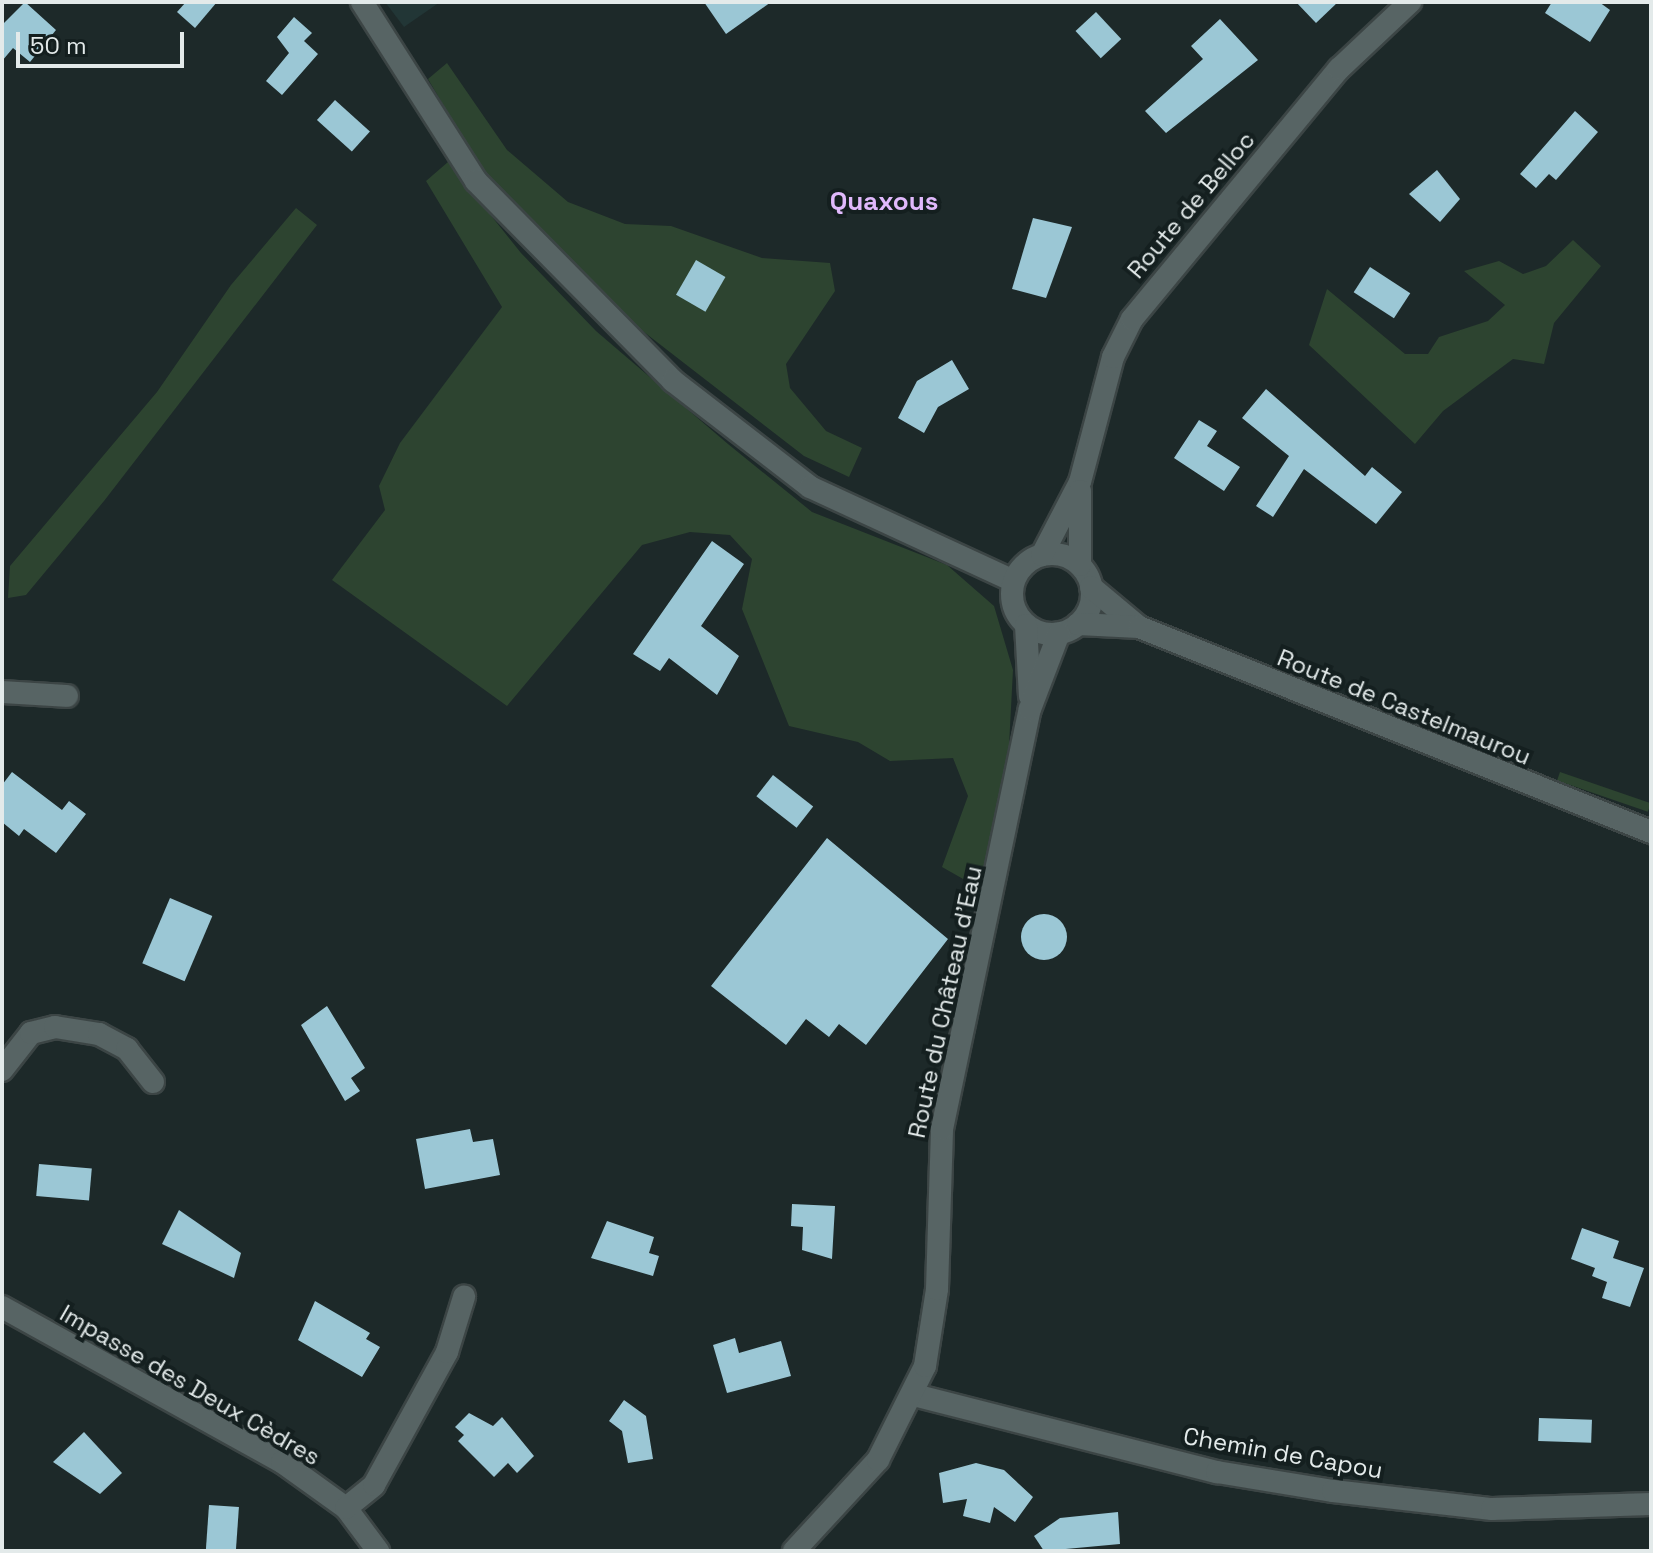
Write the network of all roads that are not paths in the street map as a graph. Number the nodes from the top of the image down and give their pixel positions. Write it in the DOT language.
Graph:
graph roads {
  1 [pos="362,2"];
  2 [pos="1410,2"];
  3 [pos="1080,482"];
  4 [pos="1042,555"];
  5 [pos="1080,565"];
  6 [pos="1013,581"];
  7 [pos="1091,587"];
  8 [pos="1026,625"];
  9 [pos="1139,627"];
  10 [pos="1068,629"];
  11 [pos="2,692"];
  12 [pos="67,696"];
  13 [pos="1030,709"];
  14 [pos="1651,832"];
  15 [pos="2,1070"];
  16 [pos="153,1082"];
  17 [pos="464,1297"];
  18 [pos="2,1307"];
  19 [pos="914,1395"];
  20 [pos="1651,1504"];
  21 [pos="346,1508"];
  22 [pos="378,1551"];
  23 [pos="794,1551"];
  1 -- 6 [label="street"];
  2 -- 3 [label="street, Route de Belloc"];
  3 -- 4 [label="street, Route de Belloc"];
  3 -- 5 [label="street, Route de Belloc"];
  4 -- 5 [label="street"];
  4 -- 6 [label="street, Route de Belloc"];
  5 -- 7 [label="street, Route de Belloc"];
  6 -- 8 [label="street"];
  7 -- 9 [label="street, Route de Castelmaurou"];
  7 -- 10 [label="street"];
  8 -- 10 [label="street"];
  8 -- 13 [label="street, Route du Château d'Eau"];
  9 -- 10 [label="street, Route de Castelmaurou"];
  9 -- 14 [label="street, Route de Castelmaurou"];
  10 -- 13 [label="street, Route du Château d'Eau"];
  11 -- 12 [label="street"];
  13 -- 19 [label="street, Route du Château d'Eau"];
  15 -- 16 [label="street"];
  17 -- 21 [label="street"];
  18 -- 21 [label="street, Impasse des Deux Cèdres"];
  19 -- 20 [label="street, Chemin de Capou"];
  19 -- 23 [label="street, Route du Château d'Eau"];
  21 -- 22 [label="street, Impasse des Deux Cèdres"];
}
